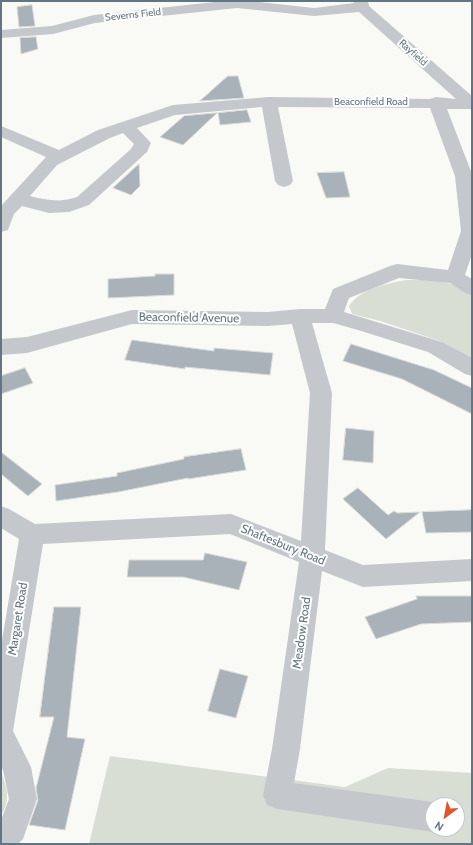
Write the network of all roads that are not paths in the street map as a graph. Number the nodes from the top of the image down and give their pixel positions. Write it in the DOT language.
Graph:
graph roads {
  1 [pos="361,4"];
  2 [pos="1,34"];
  3 [pos="269,102"];
  4 [pos="436,102"];
  5 [pos="471,103"];
  6 [pos="127,126"];
  7 [pos="1,131"];
  8 [pos="61,157"];
  9 [pos="284,181"];
  10 [pos="19,199"];
  11 [pos="1,226"];
  12 [pos="455,277"];
  13 [pos="472,288"];
  14 [pos="300,316"];
  15 [pos="333,316"];
  16 [pos="1,347"];
  17 [pos="472,368"];
  18 [pos="1,516"];
  19 [pos="32,534"];
  20 [pos="312,557"];
  21 [pos="472,570"];
  22 [pos="1,727"];
  23 [pos="1,737"];
  24 [pos="425,816"];
  25 [pos="1,840"];
  1 -- 2 [label="street, Severns Field"];
  1 -- 5 [label="street, Rayfield"];
  3 -- 4 [label="street, Beaconfield Road"];
  3 -- 6 [label="street, Beaconfield Road"];
  3 -- 9 [label="street"];
  4 -- 5 [label="street, Beaconfield Road"];
  4 -- 12 [label="street"];
  6 -- 8 [label="street, Beaconfield Road"];
  6 -- 10 [label="street"];
  7 -- 8 [label="street"];
  8 -- 10 [label="street, Beaconfield Road"];
  10 -- 11 [label="street, Beaconfield Road"];
  12 -- 13 [label="street"];
  12 -- 15 [label="street"];
  14 -- 15 [label="street, Beaconfield Avenue"];
  14 -- 16 [label="street, Beaconfield Avenue"];
  14 -- 20 [label="street, Meadow Road"];
  15 -- 17 [label="street, Beaconfield Avenue"];
  18 -- 19 [label="street"];
  19 -- 20 [label="street, Shaftesbury Road"];
  19 -- 22 [label="street, Margaret Road"];
  20 -- 21 [label="street, Shaftesbury Road"];
  20 -- 24 [label="street, Meadow Road"];
  23 -- 25 [label="street"];
}
